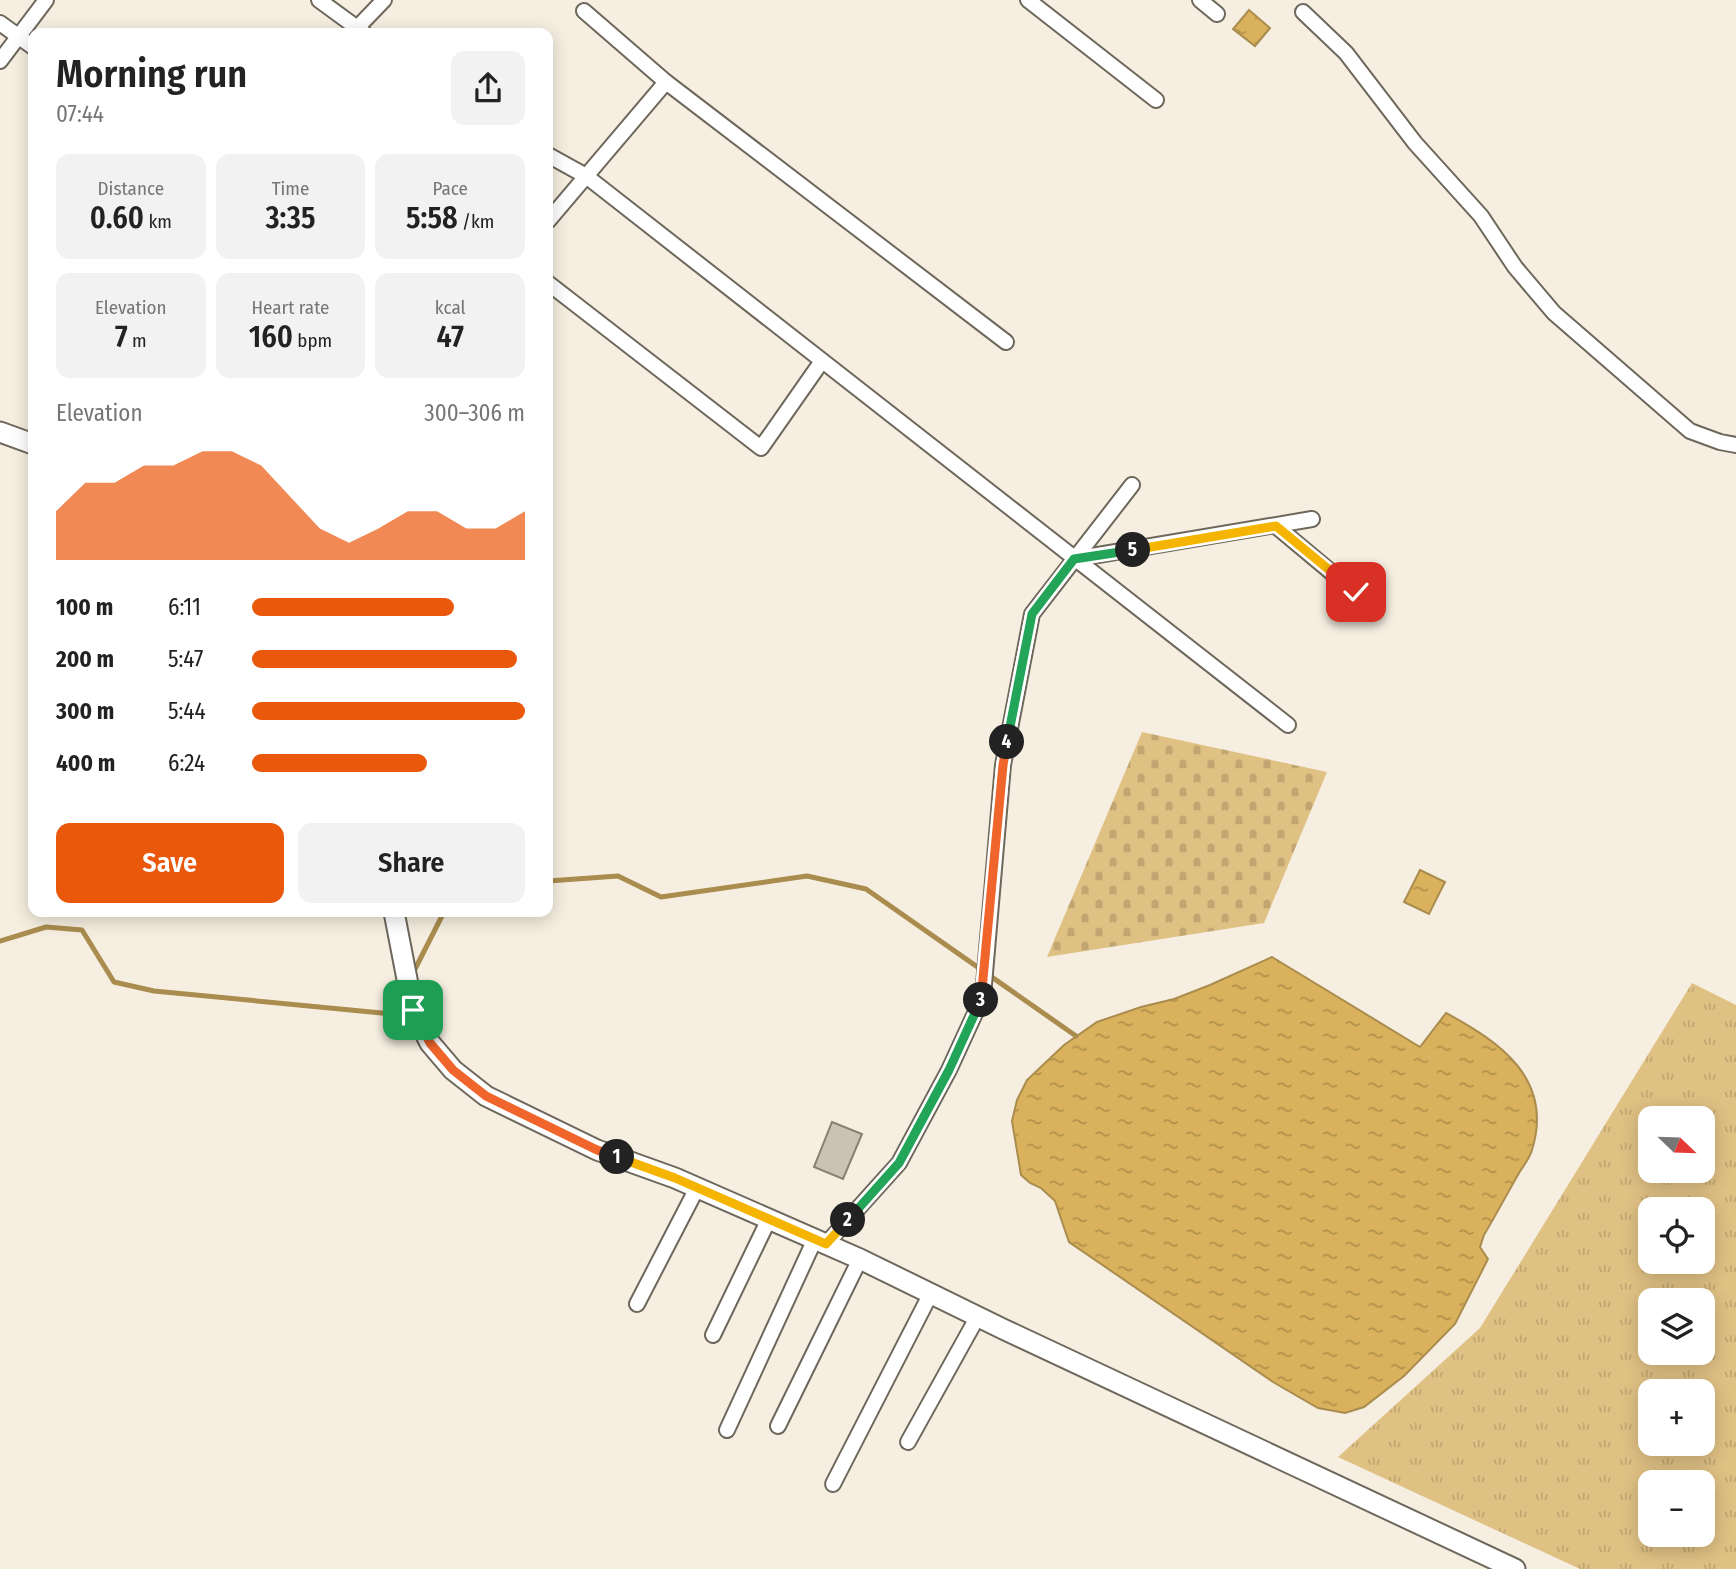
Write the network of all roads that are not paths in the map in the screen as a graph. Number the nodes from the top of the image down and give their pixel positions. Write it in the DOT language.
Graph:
graph roads {
  1 [pos="46,0"];
  2 [pos="319,0"];
  3 [pos="384,0"];
  4 [pos="1028,0"];
  5 [pos="1200,0"];
  6 [pos="584,11"];
  7 [pos="1303,12"];
  8 [pos="1217,14"];
  9 [pos="0,23"];
  10 [pos="356,28"];
  11 [pos="362,28"];
  12 [pos="19,36"];
  13 [pos="28,43"];
  14 [pos="0,61"];
  15 [pos="666,82"];
  16 [pos="1156,100"];
  17 [pos="553,158"];
  18 [pos="586,176"];
  19 [pos="553,215"];
  20 [pos="553,287"];
  21 [pos="1006,342"];
  22 [pos="822,361"];
  23 [pos="0,432"];
  24 [pos="28,442"];
  25 [pos="1736,445"];
  26 [pos="1132,485"];
  27 [pos="1312,519"];
  28 [pos="1276,526"];
  29 [pos="1074,559"];
  30 [pos="1356,592"];
  31 [pos="1288,725"];
  32 [pos="395,917"];
  33 [pos="697,1188"];
  34 [pos="769,1219"];
  35 [pos="820,1242"];
  36 [pos="860,1259"];
  37 [pos="932,1293"];
  38 [pos="637,1304"];
  39 [pos="978,1316"];
  40 [pos="713,1335"];
  41 [pos="778,1426"];
  42 [pos="727,1430"];
  43 [pos="908,1442"];
  44 [pos="833,1484"];
  45 [pos="1514,1569"];
  1 -- 12 [label="street"];
  2 -- 10 [label="street"];
  3 -- 11 [label="street"];
  4 -- 16 [label="street"];
  5 -- 8 [label="street"];
  6 -- 15 [label="street"];
  7 -- 25 [label="street"];
  9 -- 12 [label="street"];
  12 -- 13 [label="street"];
  12 -- 14 [label="street"];
  15 -- 18 [label="street"];
  15 -- 21 [label="street"];
  17 -- 18 [label="street"];
  18 -- 19 [label="street"];
  18 -- 22 [label="street"];
  20 -- 22 [label="street"];
  22 -- 29 [label="street"];
  23 -- 24 [label="street"];
  26 -- 29 [label="street"];
  27 -- 28 [label="street"];
  28 -- 29 [label="street"];
  28 -- 30 [label="street"];
  29 -- 31 [label="street"];
  29 -- 35 [label="street"];
  32 -- 33 [label="street"];
  33 -- 34 [label="street"];
  33 -- 38 [label="street"];
  34 -- 35 [label="street"];
  34 -- 40 [label="street"];
  35 -- 36 [label="street"];
  35 -- 42 [label="street"];
  36 -- 37 [label="street"];
  36 -- 41 [label="street"];
  37 -- 39 [label="street"];
  37 -- 44 [label="street"];
  39 -- 43 [label="street"];
  39 -- 45 [label="street"];
}
